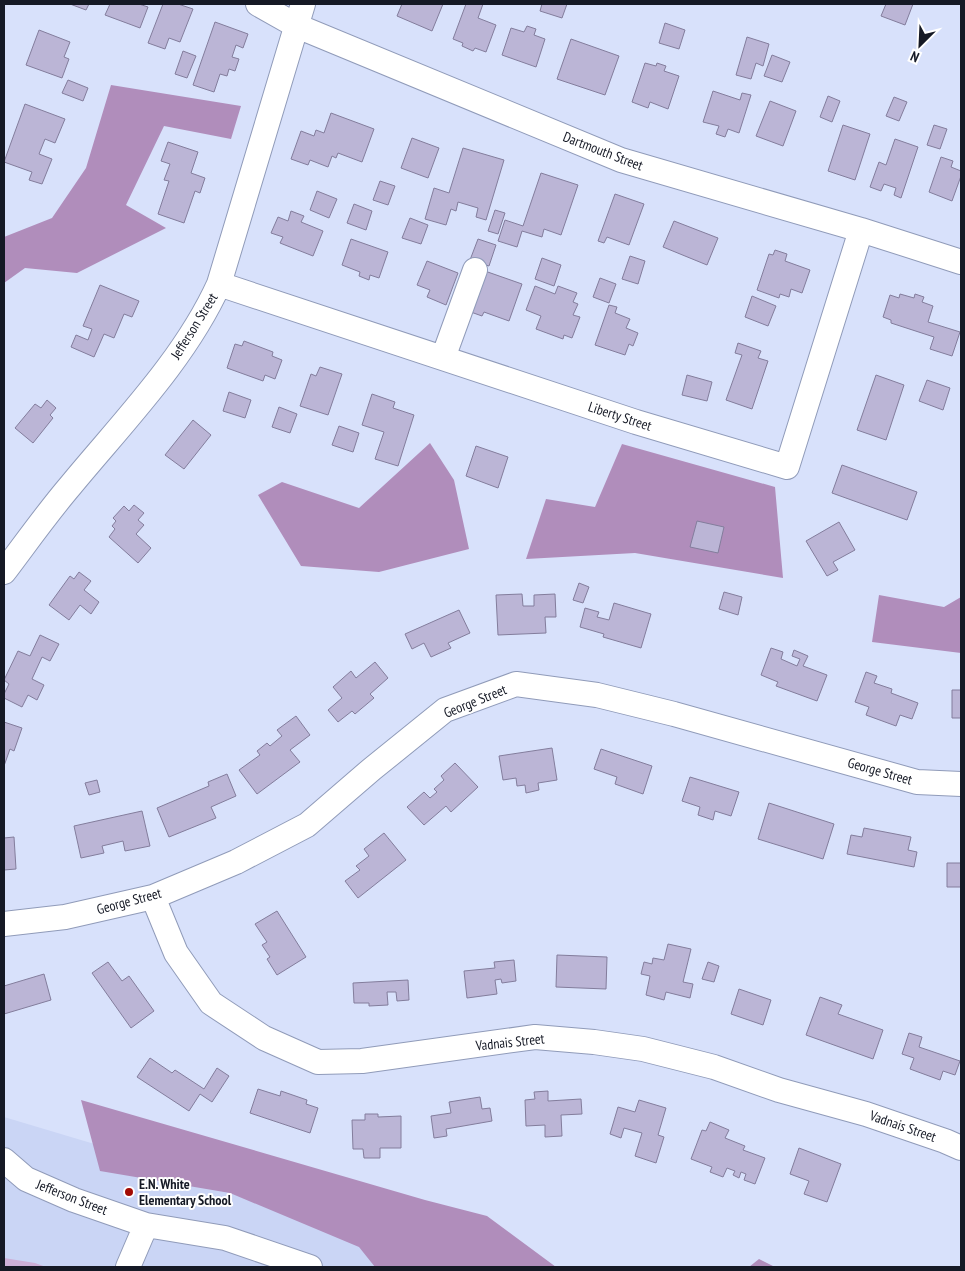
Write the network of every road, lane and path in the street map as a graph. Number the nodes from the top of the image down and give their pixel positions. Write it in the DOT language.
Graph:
graph roads {
  1 [pos="258,4"];
  2 [pos="303,4"];
  3 [pos="297,26"];
  4 [pos="861,230"];
  5 [pos="961,262"];
  6 [pos="475,270"];
  7 [pos="219,284"];
  8 [pos="443,358"];
  9 [pos="4,572"];
  10 [pos="961,784"];
  11 [pos="153,897"];
  12 [pos="4,924"];
  13 [pos="961,1148"];
  14 [pos="4,1160"];
  15 [pos="146,1225"];
  16 [pos="128,1267"];
  17 [pos="310,1267"];
  1 -- 3 [label="street, Dartmouth Street"];
  2 -- 3 [label="street, Jefferson Street"];
  3 -- 4 [label="street, Dartmouth Street"];
  3 -- 7 [label="street, Jefferson Street"];
  4 -- 5 [label="street, Dartmouth Street"];
  4 -- 8 [label="street, Liberty Street"];
  6 -- 8 [label="street"];
  7 -- 8 [label="street, Liberty Street"];
  7 -- 9 [label="street, Jefferson Street"];
  10 -- 11 [label="street, George Street"];
  11 -- 12 [label="street, George Street"];
  11 -- 13 [label="street, Vadnais Street"];
  14 -- 15 [label="street, Jefferson Street"];
  15 -- 16 [label="street"];
  15 -- 17 [label="street, Jefferson Street"];
}
